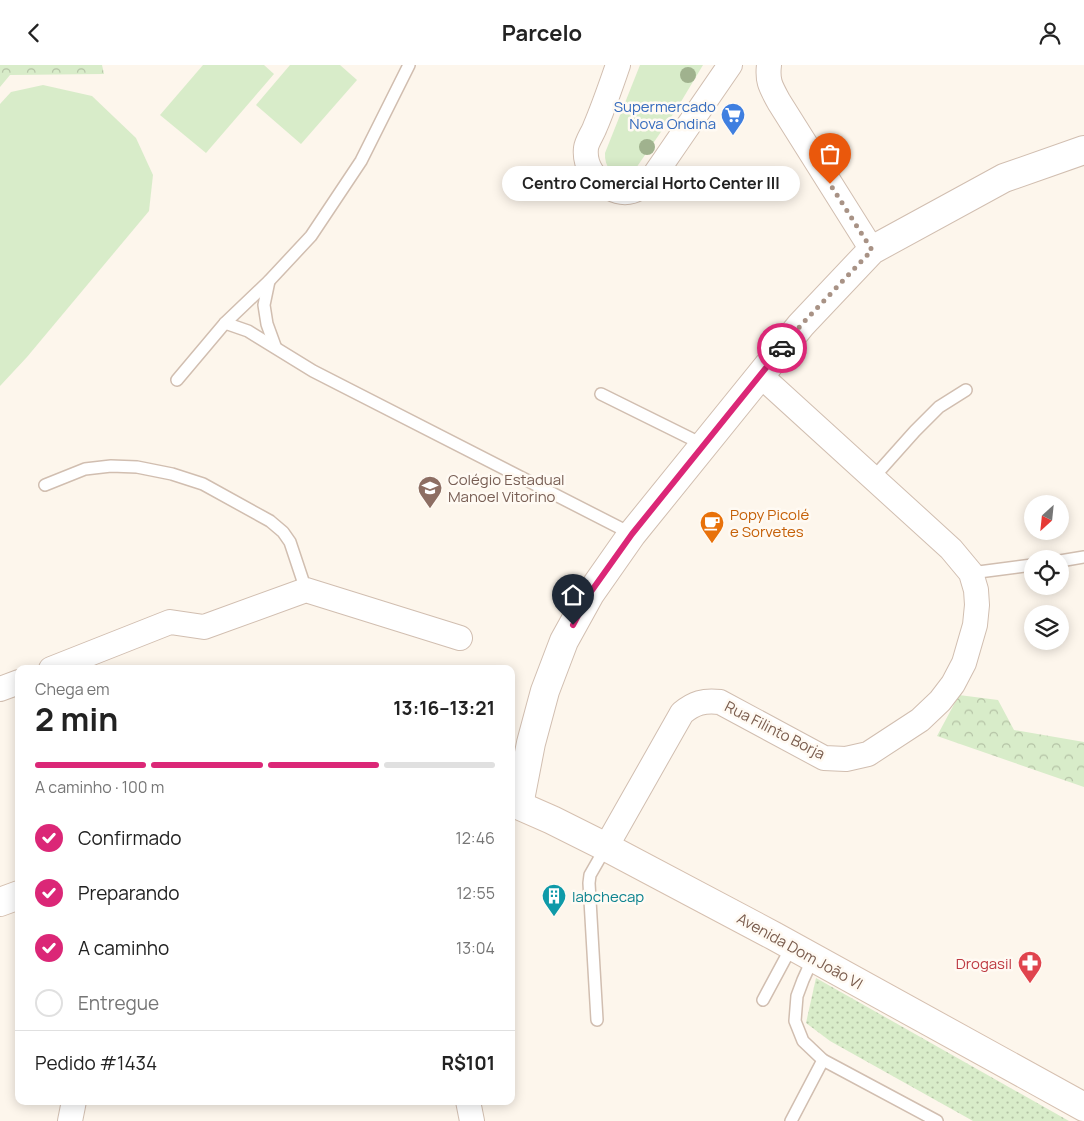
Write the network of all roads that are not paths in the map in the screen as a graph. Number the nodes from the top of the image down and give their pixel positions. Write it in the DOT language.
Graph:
graph roads {
  1 [pos="409,65"];
  2 [pos="618,65"];
  3 [pos="730,65"];
  4 [pos="769,65"];
  5 [pos="1084,150"];
  6 [pos="872,250"];
  7 [pos="269,281"];
  8 [pos="225,323"];
  9 [pos="275,347"];
  10 [pos="760,375"];
  11 [pos="177,380"];
  12 [pos="966,390"];
  13 [pos="601,394"];
  14 [pos="704,445"];
  15 [pos="873,478"];
  16 [pos="45,485"];
  17 [pos="632,534"];
  18 [pos="1084,557"];
  19 [pos="1069,560"];
  20 [pos="1024,566"];
  21 [pos="971,573"];
  22 [pos="306,590"];
  23 [pos="460,638"];
  24 [pos="62,665"];
  25 [pos="15,683"];
  26 [pos="0,689"];
  27 [pos="515,803"];
  28 [pos="515,807"];
  29 [pos="606,847"];
  30 [pos="15,896"];
  31 [pos="0,902"];
  32 [pos="803,952"];
  33 [pos="763,1000"];
  34 [pos="597,1020"];
  35 [pos="823,1060"];
  36 [pos="73,1105"];
  37 [pos="469,1105"];
  38 [pos="1084,1107"];
  39 [pos="70,1121"];
  40 [pos="472,1121"];
  41 [pos="791,1121"];
  42 [pos="937,1121"];
  1 -- 7 [label="lane"];
  2 -- 3 [label="street"];
  4 -- 6 [label="street"];
  5 -- 6 [label="street"];
  6 -- 10 [label="street"];
  7 -- 8 [label="lane"];
  7 -- 9 [label="lane"];
  8 -- 9 [label="lane"];
  8 -- 11 [label="lane"];
  9 -- 17 [label="lane"];
  10 -- 14 [label="street"];
  10 -- 15 [label="street, Rua Filinto Borja"];
  12 -- 15 [label="lane"];
  13 -- 14 [label="lane"];
  14 -- 17 [label="street"];
  15 -- 21 [label="street, Rua Filinto Borja"];
  16 -- 22 [label="lane"];
  17 -- 27 [label="street"];
  18 -- 19 [label="lane"];
  20 -- 21 [label="lane"];
  21 -- 29 [label="street, Rua Filinto Borja"];
  22 -- 23 [label="street"];
  22 -- 24 [label="street"];
  25 -- 26 [label="street"];
  28 -- 29 [label="street, Avenida Dom João VI"];
  29 -- 32 [label="street, Avenida Dom João VI"];
  29 -- 34 [label="lane"];
  30 -- 31 [label="street"];
  32 -- 33 [label="lane"];
  32 -- 35 [label="lane"];
  32 -- 38 [label="street, Avenida Dom João VI"];
  35 -- 41 [label="lane"];
  35 -- 42 [label="lane"];
  36 -- 39 [label="street"];
  37 -- 40 [label="street"];
}
